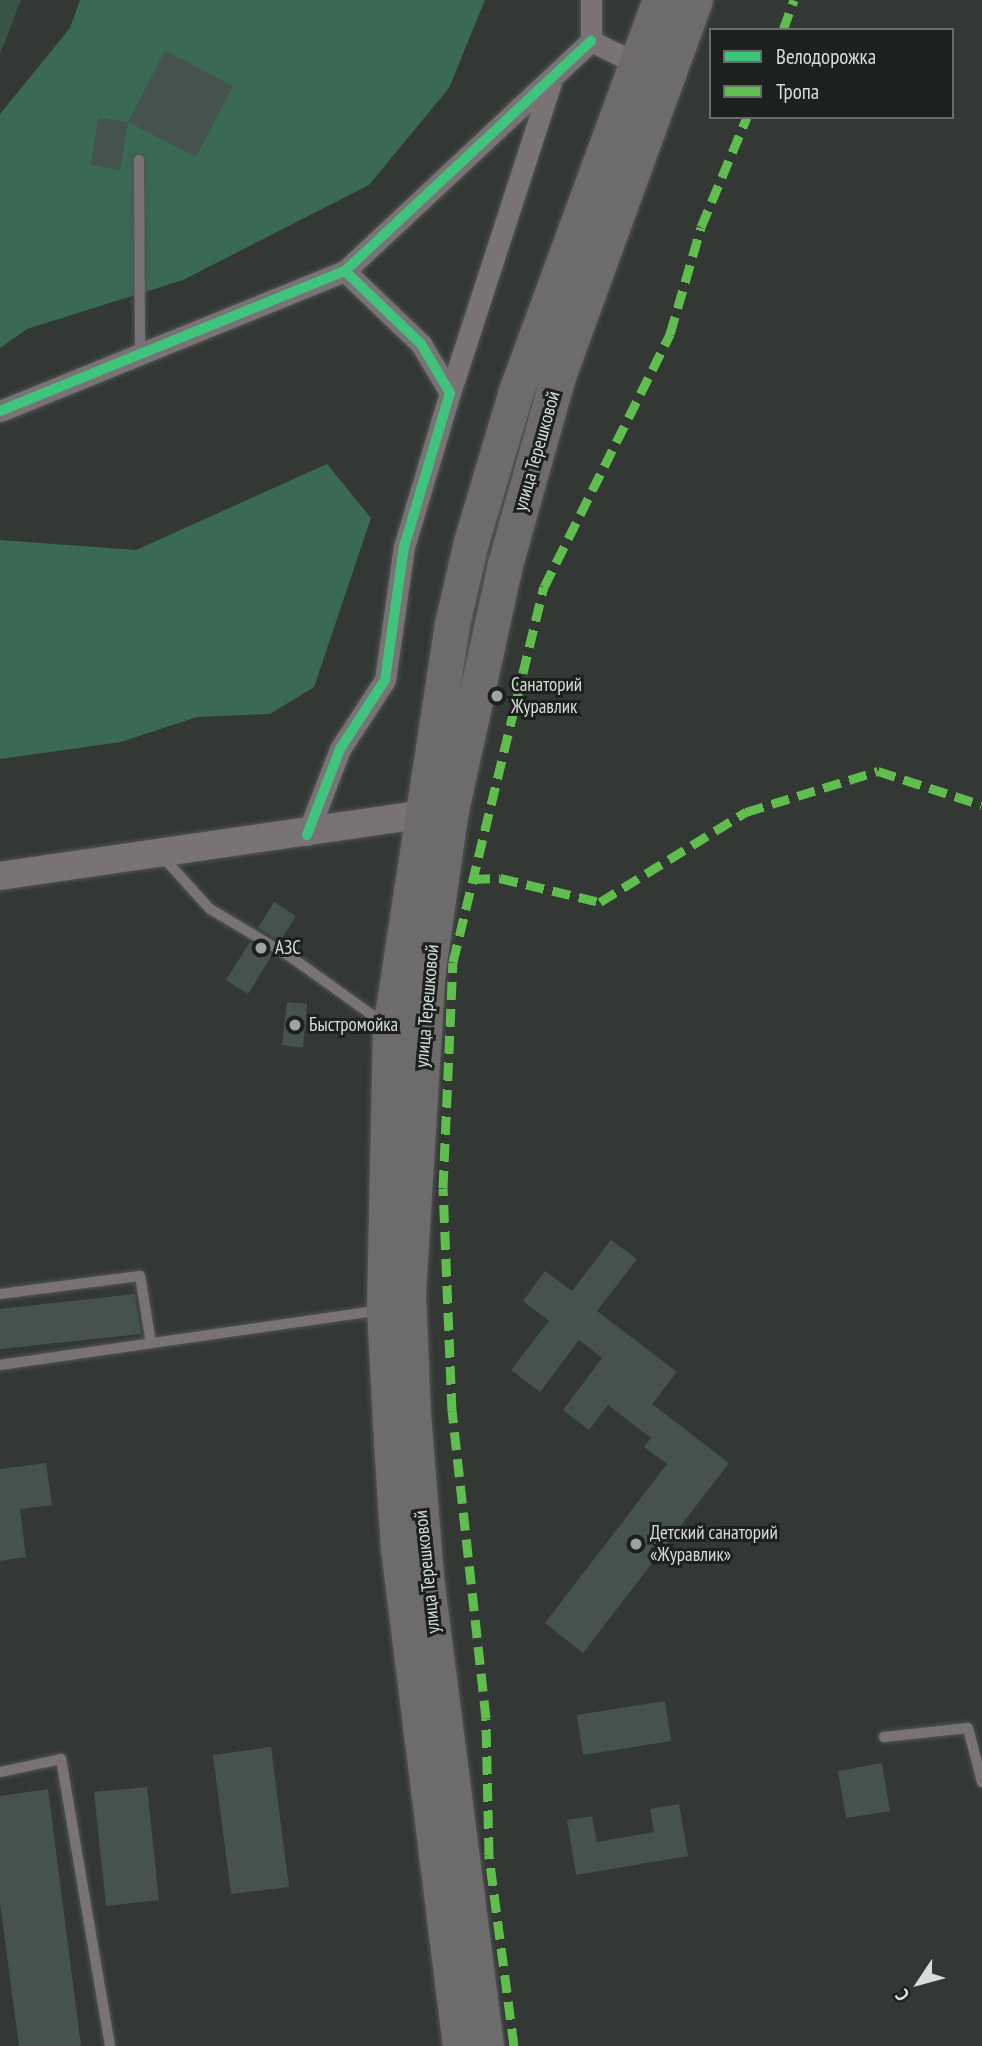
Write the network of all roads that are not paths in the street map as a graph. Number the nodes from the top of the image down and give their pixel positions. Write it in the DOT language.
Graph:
graph roads {
  1 [pos="591,0"];
  2 [pos="660,0"];
  3 [pos="695,0"];
  4 [pos="592,41"];
  5 [pos="636,63"];
  6 [pos="552,80"];
  7 [pos="139,160"];
  8 [pos="345,271"];
  9 [pos="140,357"];
  10 [pos="450,393"];
  11 [pos="0,411"];
  12 [pos="436,813"];
  13 [pos="307,835"];
  14 [pos="161,855"];
  15 [pos="0,876"];
  16 [pos="390,1029"];
  17 [pos="0,1294"];
  18 [pos="384,1309"];
  19 [pos="151,1343"];
  20 [pos="0,1365"];
  21 [pos="884,1737"];
  22 [pos="0,1772"];
  23 [pos="982,1782"];
  24 [pos="110,2046"];
  25 [pos="460,2046"];
  26 [pos="486,2046"];
  1 -- 4 [label="street"];
  2 -- 5 [label="main road, улица Терешковой"];
  3 -- 12 [label="main road, улица Терешковой"];
  4 -- 5 [label="street"];
  4 -- 6 [label="street"];
  5 -- 12 [label="main road, улица Терешковой"];
  6 -- 8 [label="street"];
  6 -- 10 [label="street"];
  7 -- 9 [label="lane"];
  8 -- 9 [label="street"];
  8 -- 10 [label="street"];
  9 -- 11 [label="street"];
  10 -- 13 [label="street"];
  12 -- 13 [label="street"];
  12 -- 16 [label="main road, улица Терешковой"];
  12 -- 26 [label="main road, улица Терешковой"];
  13 -- 14 [label="street"];
  14 -- 15 [label="street"];
  14 -- 16 [label="lane"];
  16 -- 18 [label="main road, улица Терешковой"];
  17 -- 19 [label="lane"];
  18 -- 19 [label="lane"];
  18 -- 25 [label="main road, улица Терешковой"];
  19 -- 20 [label="lane"];
  21 -- 23 [label="lane"];
  22 -- 24 [label="lane"];
}
